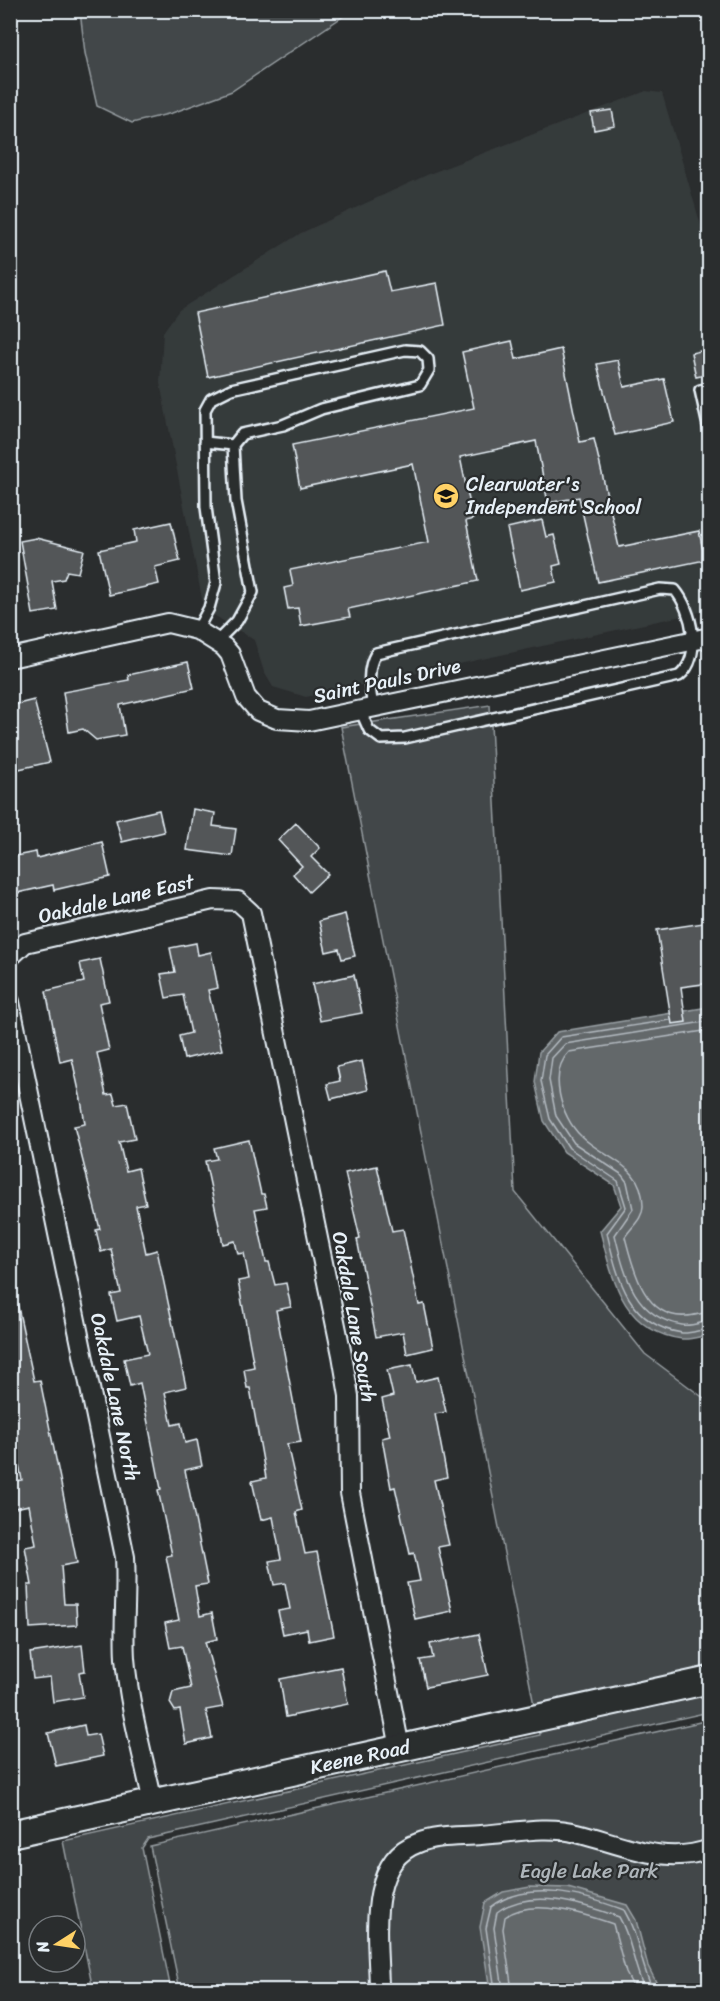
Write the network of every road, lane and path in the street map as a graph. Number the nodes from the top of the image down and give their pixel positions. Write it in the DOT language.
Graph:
graph roads {
  1 [pos="710,388"];
  2 [pos="710,435"];
  3 [pos="205,442"];
  4 [pos="233,445"];
  5 [pos="197,630"];
  6 [pos="701,638"];
  7 [pos="217,641"];
  8 [pos="10,658"];
  9 [pos="367,709"];
  10 [pos="238,901"];
  11 [pos="10,957"];
  12 [pos="10,1002"];
  13 [pos="710,1680"];
  14 [pos="400,1749"];
  15 [pos="153,1803"];
  16 [pos="10,1834"];
  17 [pos="710,1849"];
  18 [pos="379,1990"];
  1 -- 2 [label="lane"];
  3 -- 4 [label="lane"];
  3 -- 4 [label="lane"];
  3 -- 5 [label="lane"];
  4 -- 7 [label="lane"];
  5 -- 7 [label="street, Saint Pauls Drive"];
  5 -- 8 [label="street, Saint Pauls Drive"];
  6 -- 9 [label="street, Saint Pauls Drive"];
  6 -- 9 [label="lane"];
  6 -- 9 [label="lane"];
  7 -- 9 [label="street, Saint Pauls Drive"];
  10 -- 11 [label="street, Oakdale Lane East"];
  10 -- 14 [label="street, Oakdale Lane South"];
  12 -- 15 [label="street, Oakdale Lane North"];
  13 -- 14 [label="main road, Keene Road"];
  14 -- 15 [label="main road, Keene Road"];
  15 -- 16 [label="main road, Keene Road"];
  17 -- 18 [label="street"];
}
